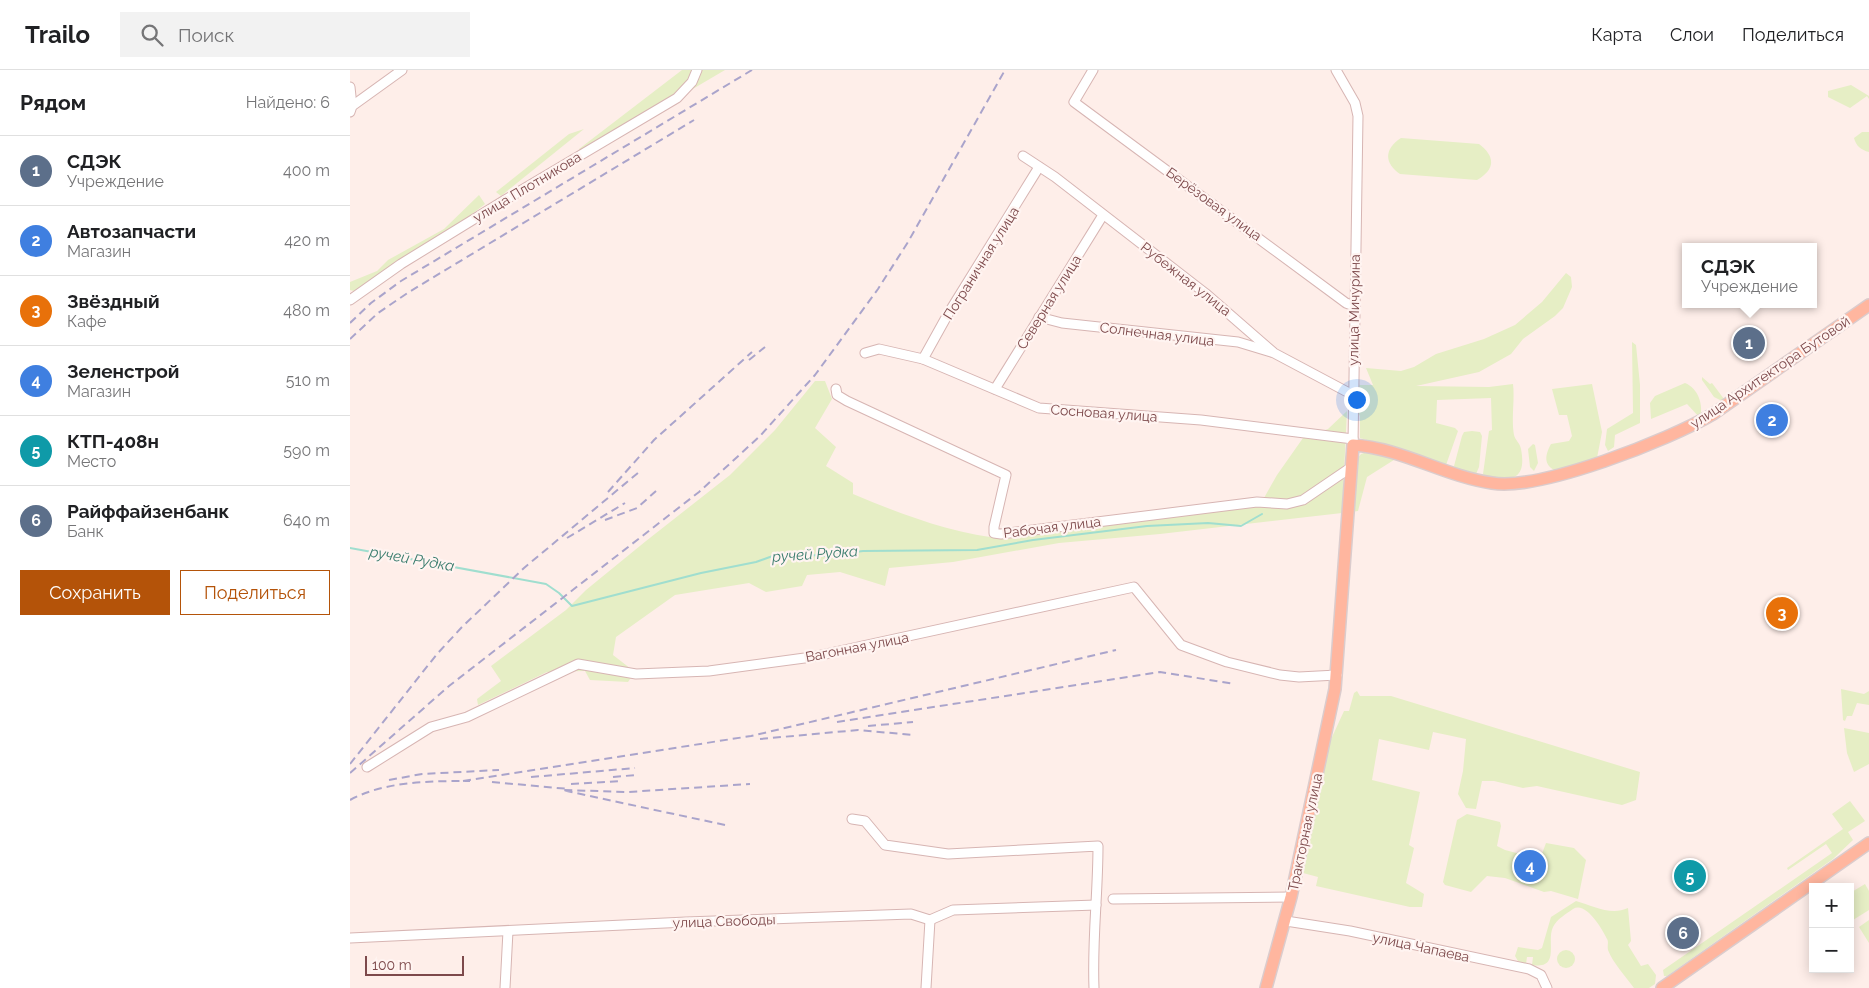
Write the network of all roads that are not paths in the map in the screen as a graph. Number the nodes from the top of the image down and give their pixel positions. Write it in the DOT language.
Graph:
graph roads {
  1 [pos="402,70"];
  2 [pos="697,70"];
  3 [pos="1093,70"];
  4 [pos="1336,70"];
  5 [pos="350,87"];
  6 [pos="351,109"];
  7 [pos="1022,156"];
  8 [pos="1039,167"];
  9 [pos="1103,215"];
  10 [pos="350,300"];
  11 [pos="1869,305"];
  12 [pos="1354,306"];
  13 [pos="1039,317"];
  14 [pos="865,353"];
  15 [pos="1274,353"];
  16 [pos="923,359"];
  17 [pos="836,389"];
  18 [pos="995,389"];
  19 [pos="1353,395"];
  20 [pos="1353,442"];
  21 [pos="1350,468"];
  22 [pos="1337,675"];
  23 [pos="367,767"];
  24 [pos="852,819"];
  25 [pos="1869,843"];
  26 [pos="1291,897"];
  27 [pos="1113,899"];
  28 [pos="1096,905"];
  29 [pos="930,920"];
  30 [pos="1286,921"];
  31 [pos="508,931"];
  32 [pos="350,938"];
  33 [pos="505,988"];
  34 [pos="926,988"];
  35 [pos="1094,988"];
  36 [pos="1266,988"];
  37 [pos="1547,988"];
  38 [pos="1662,988"];
  1 -- 6 [label="street"];
  2 -- 10 [label="street, улица Плотникова"];
  3 -- 12 [label="street, Берёзовая улица"];
  4 -- 12 [label="street, улица Мичурина"];
  5 -- 6 [label="street"];
  7 -- 8 [label="street, Рубежная улица"];
  8 -- 9 [label="street, Рубежная улица"];
  8 -- 16 [label="street, Пограничная улица"];
  9 -- 13 [label="street, Северная улица"];
  9 -- 15 [label="street, Рубежная улица"];
  11 -- 20 [label="main road, улица Архитектора Бутовой"];
  12 -- 19 [label="street, улица Мичурина"];
  13 -- 15 [label="street, Солнечная улица"];
  13 -- 18 [label="street, Северная улица"];
  14 -- 16 [label="street, Сосновая улица"];
  15 -- 19 [label="street, Рубежная улица"];
  16 -- 18 [label="street, Сосновая улица"];
  17 -- 21 [label="street, Рабочая улица"];
  18 -- 20 [label="street, Сосновая улица"];
  19 -- 20 [label="street, улица Мичурина"];
  20 -- 21 [label="main road, улица Мичурина"];
  21 -- 22 [label="main road, улица Мичурина"];
  22 -- 23 [label="street, Вагонная улица"];
  22 -- 26 [label="main road, Тракторная улица"];
  24 -- 28 [label="street"];
  25 -- 38 [label="main road"];
  26 -- 27 [label="street"];
  26 -- 30 [label="main road, Тракторная улица"];
  28 -- 29 [label="street"];
  28 -- 35 [label="street"];
  29 -- 31 [label="street, улица Свободы"];
  29 -- 34 [label="street"];
  30 -- 36 [label="main road, Тракторная улица"];
  30 -- 37 [label="street, улица Чапаева"];
  31 -- 32 [label="street, улица Свободы"];
  31 -- 33 [label="street"];
}
